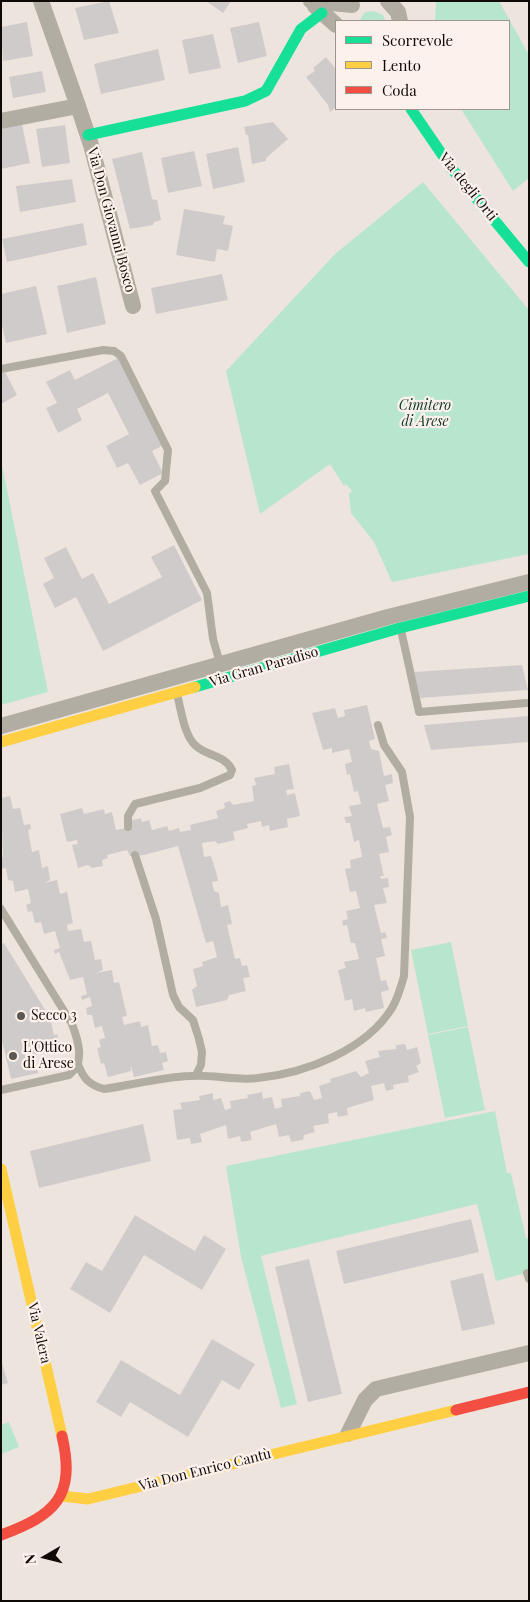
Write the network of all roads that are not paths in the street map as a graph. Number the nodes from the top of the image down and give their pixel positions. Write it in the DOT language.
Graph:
graph roads {
  1 [pos="41,1"];
  2 [pos="354,3"];
  3 [pos="314,5"];
  4 [pos="346,20"];
  5 [pos="335,25"];
  6 [pos="78,106"];
  7 [pos="412,110"];
  8 [pos="1,121"];
  9 [pos="88,135"];
  10 [pos="529,262"];
  11 [pos="133,306"];
  12 [pos="1,368"];
  13 [pos="529,582"];
  14 [pos="529,596"];
  15 [pos="400,628"];
  16 [pos="220,664"];
  17 [pos="176,692"];
  18 [pos="526,703"];
  19 [pos="378,725"];
  20 [pos="1,726"];
  21 [pos="1,742"];
  22 [pos="128,827"];
  23 [pos="135,855"];
  24 [pos="1,909"];
  25 [pos="78,1064"];
  26 [pos="196,1075"];
  27 [pos="1,1090"];
  28 [pos="1,1169"];
  29 [pos="529,1353"];
  30 [pos="529,1392"];
  31 [pos="370,1394"];
  32 [pos="382,1426"];
  33 [pos="348,1434"];
  34 [pos="61,1496"];
  35 [pos="1,1535"];
  1 -- 6 [label="street, Via Don Giovanni Bosco"];
  2 -- 3 [label="street"];
  2 -- 4 [label="street"];
  3 -- 5 [label="street"];
  3 -- 9 [label="street, Via Don Giovanni Bosco"];
  6 -- 8 [label="street"];
  6 -- 9 [label="street, Via Don Giovanni Bosco"];
  7 -- 10 [label="street, Via degli Orti"];
  9 -- 11 [label="street, Via Don Giovanni Bosco"];
  12 -- 16 [label="lane"];
  13 -- 16 [label="street, Via Gran Paradiso"];
  14 -- 15 [label="street, Via Gran Paradiso"];
  15 -- 17 [label="street, Via Gran Paradiso"];
  15 -- 18 [label="lane"];
  16 -- 20 [label="street, Via Gran Paradiso"];
  17 -- 21 [label="street, Via Gran Paradiso"];
  17 -- 22 [label="lane"];
  19 -- 26 [label="lane"];
  23 -- 26 [label="lane"];
  24 -- 25 [label="lane"];
  25 -- 26 [label="lane"];
  25 -- 27 [label="lane"];
  28 -- 34 [label="street, Via Valera"];
  29 -- 31 [label="street"];
  30 -- 32 [label="street, Via Don Enrico Cantù"];
  31 -- 32 [label="street"];
  31 -- 33 [label="street"];
  32 -- 33 [label="street, Via Don Enrico Cantù"];
  33 -- 34 [label="street, Via Don Enrico Cantù"];
  34 -- 35 [label="street"];
}
